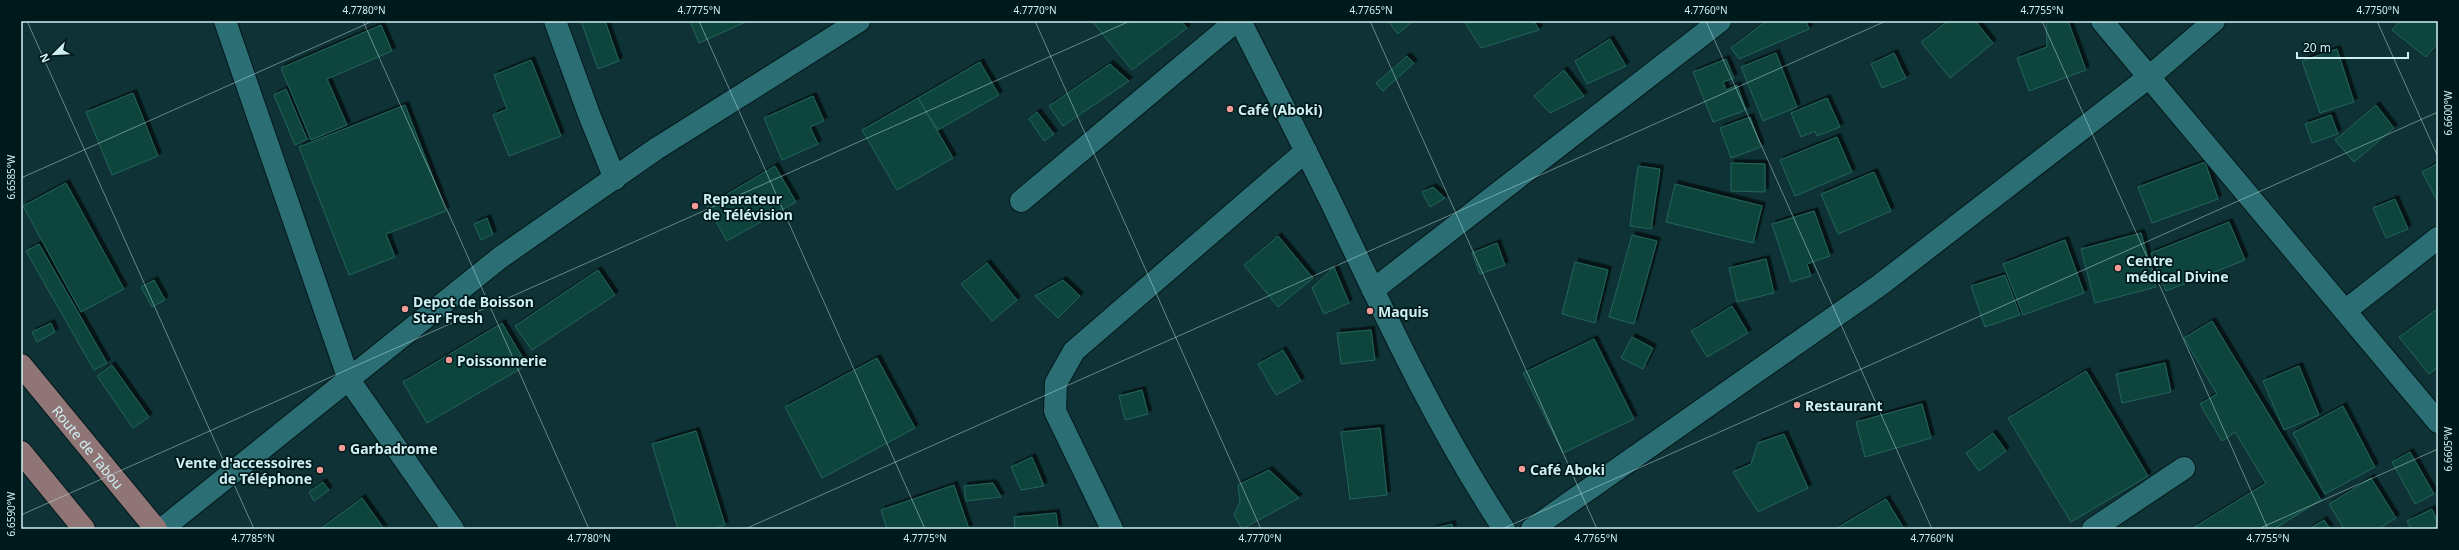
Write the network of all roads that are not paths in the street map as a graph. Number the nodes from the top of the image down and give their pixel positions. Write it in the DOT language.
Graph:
graph roads {
  1 [pos="225,21"];
  2 [pos="555,21"];
  3 [pos="858,21"];
  4 [pos="1236,21"];
  5 [pos="1240,21"];
  6 [pos="1720,21"];
  7 [pos="2102,21"];
  8 [pos="2214,21"];
  9 [pos="2149,77"];
  10 [pos="1306,151"];
  11 [pos="615,179"];
  12 [pos="1021,201"];
  13 [pos="2438,238"];
  14 [pos="1373,290"];
  15 [pos="2345,311"];
  16 [pos="21,365"];
  17 [pos="349,380"];
  18 [pos="2438,422"];
  19 [pos="21,452"];
  20 [pos="2184,468"];
  21 [pos="84,529"];
  22 [pos="156,529"];
  23 [pos="162,529"];
  24 [pos="453,529"];
  25 [pos="1112,529"];
  26 [pos="1504,529"];
  27 [pos="1532,529"];
  28 [pos="2093,529"];
  1 -- 17 [label="street"];
  2 -- 11 [label="street"];
  3 -- 11 [label="street"];
  4 -- 12 [label="street"];
  5 -- 10 [label="street"];
  6 -- 14 [label="street"];
  7 -- 9 [label="street"];
  8 -- 9 [label="street"];
  9 -- 15 [label="street"];
  9 -- 27 [label="street"];
  10 -- 14 [label="street"];
  10 -- 25 [label="street"];
  11 -- 17 [label="street"];
  13 -- 15 [label="street"];
  14 -- 26 [label="street"];
  15 -- 18 [label="street"];
  16 -- 22 [label="main road, Route de Tabou"];
  17 -- 23 [label="street"];
  17 -- 24 [label="street"];
  19 -- 21 [label="main road"];
  20 -- 28 [label="street"];
}
